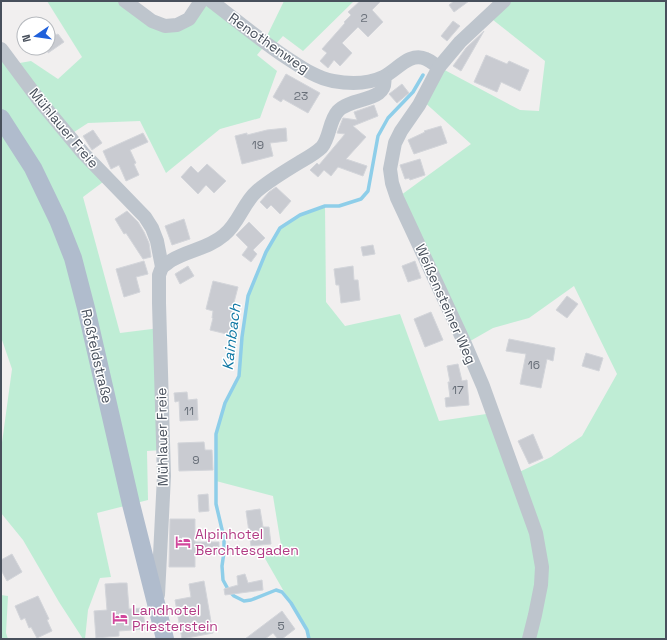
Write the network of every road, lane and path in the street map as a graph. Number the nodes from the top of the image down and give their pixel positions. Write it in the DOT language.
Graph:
graph roads {
  1 [pos="125,1"];
  2 [pos="201,1"];
  3 [pos="211,1"];
  4 [pos="504,1"];
  5 [pos="1,49"];
  6 [pos="439,67"];
  7 [pos="384,77"];
  8 [pos="1,118"];
  9 [pos="162,267"];
  10 [pos="157,607"];
  11 [pos="158,639"];
  12 [pos="165,639"];
  13 [pos="528,639"];
  1 -- 2 [label="street"];
  3 -- 7 [label="street, Renothenweg"];
  4 -- 6 [label="street, Weißensteiner Weg"];
  5 -- 9 [label="street, Mühlauer Freie"];
  6 -- 7 [label="street, Renothenweg"];
  6 -- 13 [label="street, Weißensteiner Weg"];
  7 -- 9 [label="street"];
  8 -- 10 [label="main road, Roßfeldstraße"];
  9 -- 10 [label="street, Mühlauer Freie"];
  10 -- 11 [label="street, Roßfeldstraße"];
  10 -- 12 [label="main road, Roßfeldstraße"];
}
